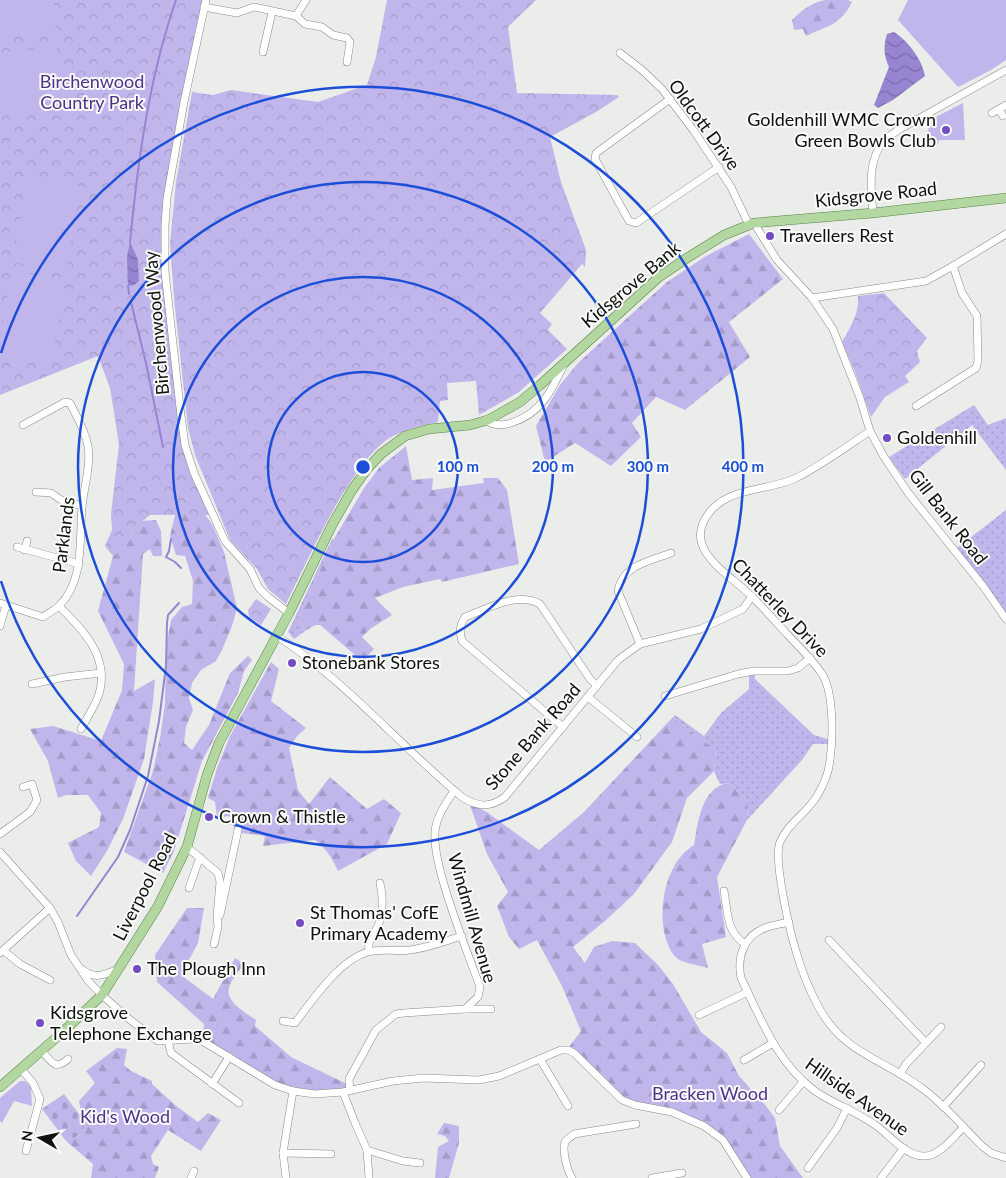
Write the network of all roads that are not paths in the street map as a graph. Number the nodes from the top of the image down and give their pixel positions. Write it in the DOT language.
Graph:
graph roads {
  1 [pos="306,0"];
  2 [pos="205,4"];
  3 [pos="272,12"];
  4 [pos="296,16"];
  5 [pos="264,52"];
  6 [pos="620,53"];
  7 [pos="347,62"];
  8 [pos="1006,70"];
  9 [pos="670,99"];
  10 [pos="1003,107"];
  11 [pos="992,113"];
  12 [pos="1003,116"];
  13 [pos="719,167"];
  14 [pos="1006,198"];
  15 [pos="873,213"];
  16 [pos="752,224"];
  17 [pos="1006,234"];
  18 [pos="954,266"];
  19 [pos="812,298"];
  20 [pos="565,363"];
  21 [pos="916,406"];
  22 [pos="485,420"];
  23 [pos="23,425"];
  24 [pos="870,431"];
  25 [pos="36,492"];
  26 [pos="82,506"];
  27 [pos="27,541"];
  28 [pos="17,547"];
  29 [pos="25,550"];
  30 [pos="671,553"];
  31 [pos="79,564"];
  32 [pos="303,585"];
  33 [pos="752,596"];
  34 [pos="3,604"];
  35 [pos="59,606"];
  36 [pos="289,613"];
  37 [pos="1006,619"];
  38 [pos="0,626"];
  39 [pos="277,636"];
  40 [pos="640,644"];
  41 [pos="810,658"];
  42 [pos="101,673"];
  43 [pos="32,684"];
  44 [pos="597,686"];
  45 [pos="664,696"];
  46 [pos="588,697"];
  47 [pos="563,727"];
  48 [pos="81,729"];
  49 [pos="637,737"];
  50 [pos="23,788"];
  51 [pos="454,791"];
  52 [pos="238,830"];
  53 [pos="0,834"];
  54 [pos="187,847"];
  55 [pos="0,852"];
  56 [pos="200,857"];
  57 [pos="380,882"];
  58 [pos="189,888"];
  59 [pos="724,892"];
  60 [pos="50,908"];
  61 [pos="789,922"];
  62 [pos="218,927"];
  63 [pos="462,936"];
  64 [pos="828,940"];
  65 [pos="214,944"];
  66 [pos="745,944"];
  67 [pos="370,951"];
  68 [pos="2,952"];
  69 [pos="77,965"];
  70 [pos="119,969"];
  71 [pos="50,980"];
  72 [pos="748,992"];
  73 [pos="102,995"];
  74 [pos="465,1009"];
  75 [pos="491,1010"];
  76 [pos="699,1015"];
  77 [pos="283,1021"];
  78 [pos="941,1027"];
  79 [pos="168,1041"];
  80 [pos="773,1043"];
  81 [pos="926,1043"];
  82 [pos="42,1051"];
  83 [pos="229,1057"];
  84 [pos="68,1059"];
  85 [pos="540,1059"];
  86 [pos="744,1060"];
  87 [pos="981,1065"];
  88 [pos="21,1068"];
  89 [pos="900,1074"];
  90 [pos="803,1082"];
  91 [pos="212,1084"];
  92 [pos="0,1086"];
  93 [pos="293,1091"];
  94 [pos="346,1091"];
  95 [pos="239,1102"];
  96 [pos="568,1106"];
  97 [pos="943,1107"];
  98 [pos="847,1108"];
  99 [pos="779,1110"];
  100 [pos="636,1124"];
  101 [pos="964,1127"];
  102 [pos="904,1148"];
  103 [pos="367,1150"];
  104 [pos="26,1151"];
  105 [pos="283,1153"];
  106 [pos="322,1154"];
  107 [pos="331,1154"];
  108 [pos="1006,1158"];
  109 [pos="322,1163"];
  110 [pos="417,1165"];
  111 [pos="812,1166"];
  112 [pos="682,1173"];
  113 [pos="286,1178"];
  114 [pos="369,1178"];
  115 [pos="572,1178"];
  116 [pos="652,1178"];
  117 [pos="747,1178"];
  118 [pos="881,1178"];
  1 -- 4 [label="street"];
  2 -- 3 [label="street"];
  2 -- 36 [label="street, Birchenwood Way"];
  3 -- 4 [label="street"];
  3 -- 5 [label="street"];
  4 -- 7 [label="street"];
  6 -- 9 [label="street, Oldcott Drive"];
  8 -- 15 [label="street"];
  9 -- 13 [label="street, Oldcott Drive"];
  9 -- 13 [label="street"];
  10 -- 11 [label="street"];
  10 -- 12 [label="street"];
  13 -- 16 [label="street, Oldcott Drive"];
  14 -- 15 [label="main road, Kidsgrove Road"];
  15 -- 16 [label="main road, Kidsgrove Road"];
  16 -- 19 [label="street, Oldcott Drive"];
  16 -- 20 [label="main road, Kidsgrove Bank"];
  17 -- 18 [label="street"];
  18 -- 19 [label="street"];
  18 -- 21 [label="street"];
  19 -- 24 [label="street, Gill Bank Road"];
  20 -- 22 [label="main road, Kidsgrove Bank"];
  20 -- 22 [label="street, Kidsgrove Bank"];
  22 -- 32 [label="main road, Kidsgrove Bank"];
  23 -- 26 [label="street, Parklands"];
  24 -- 33 [label="street, Chatterley Drive"];
  24 -- 37 [label="street, Gill Bank Road"];
  25 -- 26 [label="street"];
  26 -- 31 [label="street, Parklands"];
  27 -- 29 [label="street"];
  28 -- 29 [label="street"];
  29 -- 31 [label="street"];
  30 -- 40 [label="street"];
  31 -- 35 [label="street, Parklands"];
  32 -- 36 [label="main road, Liverpool Road"];
  33 -- 40 [label="street, Stone Bank Road"];
  33 -- 41 [label="street, Chatterley Drive"];
  34 -- 35 [label="street"];
  34 -- 38 [label="street"];
  35 -- 42 [label="street"];
  36 -- 39 [label="main road, Liverpool Road"];
  39 -- 51 [label="street, Stone Bank Road"];
  39 -- 54 [label="main road, Liverpool Road"];
  40 -- 44 [label="street, Stone Bank Road"];
  41 -- 45 [label="street"];
  41 -- 61 [label="street, Chatterley Drive"];
  42 -- 43 [label="street"];
  42 -- 48 [label="street"];
  44 -- 46 [label="street, Stone Bank Road"];
  44 -- 47 [label="street"];
  46 -- 47 [label="street, Stone Bank Road"];
  46 -- 49 [label="street"];
  47 -- 51 [label="street, Stone Bank Road"];
  50 -- 53 [label="street"];
  51 -- 63 [label="street, Windmill Avenue"];
  52 -- 62 [label="street"];
  54 -- 56 [label="street"];
  54 -- 70 [label="main road, Liverpool Road"];
  55 -- 60 [label="street"];
  56 -- 58 [label="street"];
  56 -- 62 [label="street"];
  57 -- 67 [label="street"];
  59 -- 66 [label="street"];
  60 -- 68 [label="street"];
  60 -- 69 [label="street"];
  61 -- 66 [label="street"];
  61 -- 89 [label="street, Chatterley Drive"];
  62 -- 65 [label="street"];
  63 -- 67 [label="street"];
  63 -- 74 [label="street, Windmill Avenue"];
  64 -- 81 [label="street"];
  66 -- 72 [label="street, Hillside Avenue"];
  67 -- 77 [label="street"];
  68 -- 71 [label="street"];
  69 -- 70 [label="street"];
  69 -- 73 [label="street"];
  70 -- 73 [label="main road, Liverpool Road"];
  72 -- 76 [label="street"];
  72 -- 80 [label="street, Hillside Avenue"];
  73 -- 79 [label="street"];
  73 -- 82 [label="main road, Liverpool Road"];
  74 -- 75 [label="street"];
  74 -- 94 [label="street"];
  78 -- 81 [label="street"];
  79 -- 83 [label="street"];
  79 -- 91 [label="street"];
  80 -- 86 [label="street"];
  80 -- 90 [label="street, Hillside Avenue"];
  81 -- 89 [label="street"];
  82 -- 84 [label="street"];
  82 -- 88 [label="main road, Liverpool Road"];
  83 -- 91 [label="street"];
  83 -- 93 [label="street"];
  85 -- 94 [label="street"];
  85 -- 96 [label="street"];
  85 -- 117 [label="street"];
  87 -- 97 [label="street"];
  88 -- 92 [label="main road, Liverpool Road"];
  88 -- 104 [label="street"];
  89 -- 97 [label="street, Chatterley Drive"];
  90 -- 98 [label="street, Hillside Avenue"];
  90 -- 99 [label="street"];
  91 -- 95 [label="street"];
  93 -- 94 [label="street"];
  93 -- 105 [label="street"];
  94 -- 103 [label="street"];
  97 -- 101 [label="street, Chatterley Drive"];
  98 -- 102 [label="street, Hillside Avenue"];
  98 -- 111 [label="street"];
  100 -- 115 [label="street"];
  101 -- 102 [label="street, Hillside Avenue"];
  101 -- 108 [label="street, Chatterley Drive"];
  102 -- 118 [label="street"];
  103 -- 110 [label="street"];
  103 -- 114 [label="street"];
  105 -- 106 [label="street"];
  105 -- 113 [label="street"];
  106 -- 107 [label="street"];
  106 -- 109 [label="street"];
  112 -- 116 [label="street"];
}
